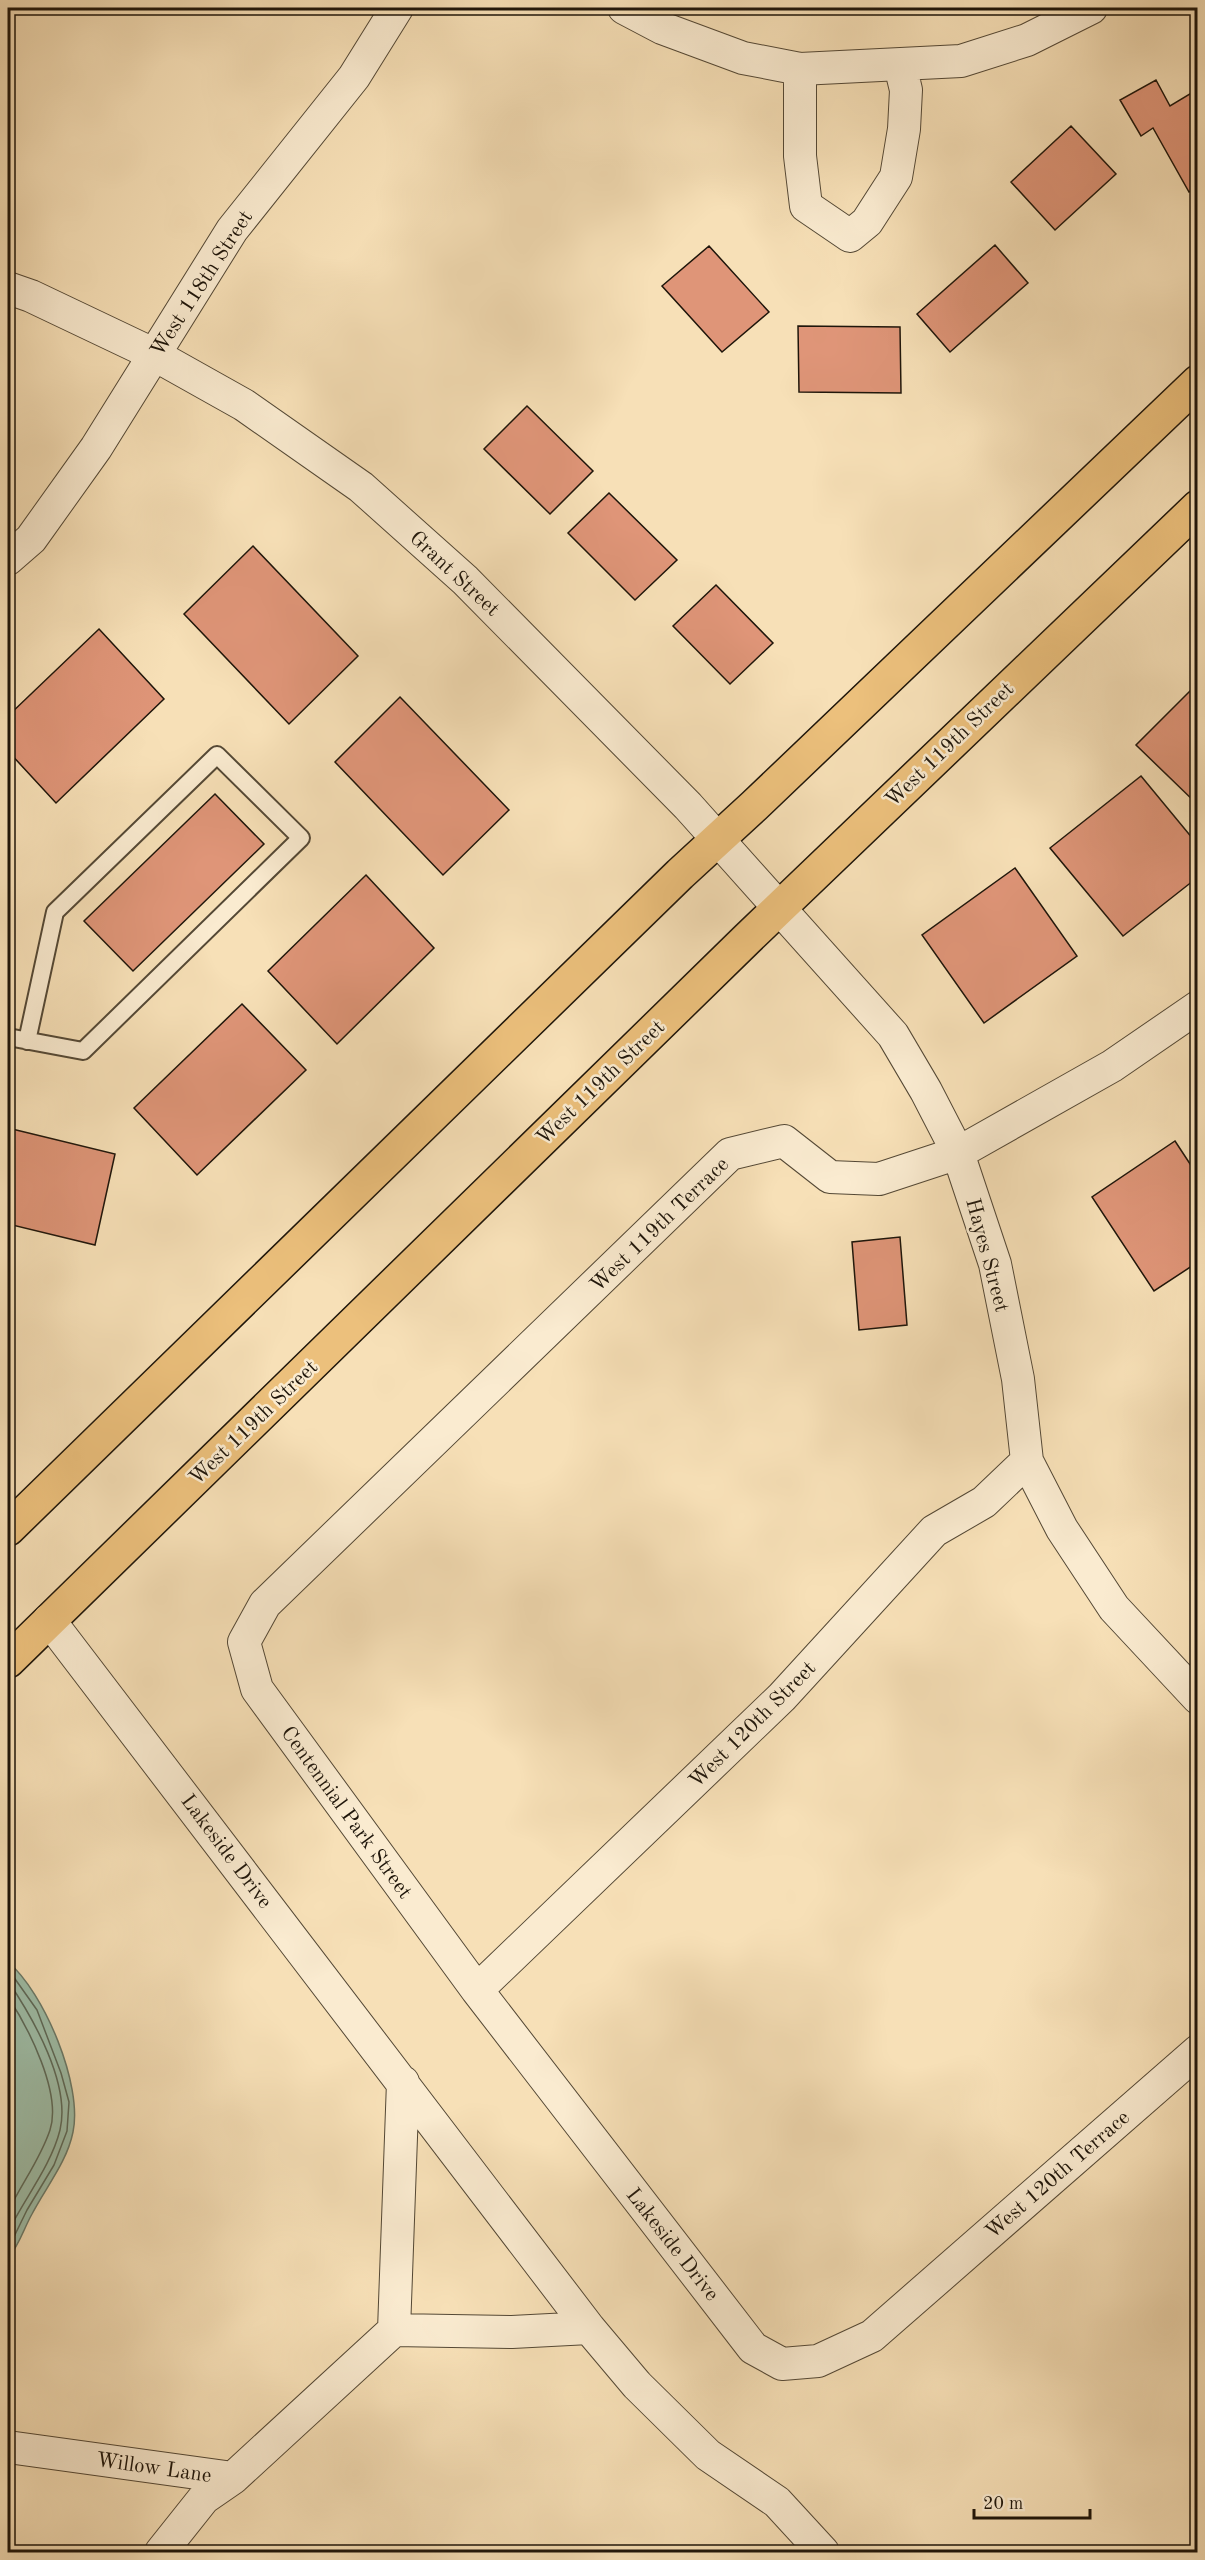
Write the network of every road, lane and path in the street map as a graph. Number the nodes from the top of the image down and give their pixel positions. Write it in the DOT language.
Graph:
graph roads {
  1 [pos="397,8"];
  2 [pos="624,8"];
  3 [pos="1091,8"];
  4 [pos="900,64"];
  5 [pos="800,69"];
  6 [pos="8,288"];
  7 [pos="153,354"];
  8 [pos="1197,382"];
  9 [pos="1197,507"];
  10 [pos="8,559"];
  11 [pos="719,839"];
  12 [pos="780,907"];
  13 [pos="1197,1007"];
  14 [pos="8,1037"];
  15 [pos="27,1041"];
  16 [pos="958,1153"];
  17 [pos="1027,1461"];
  18 [pos="8,1529"];
  19 [pos="49,1620"];
  20 [pos="244,1642"];
  21 [pos="8,1661"];
  22 [pos="1197,1698"];
  23 [pos="471,1982"];
  24 [pos="1197,2053"];
  25 [pos="403,2082"];
  26 [pos="917,2296"];
  27 [pos="589,2328"];
  28 [pos="394,2330"];
  29 [pos="8,2447"];
  30 [pos="233,2478"];
  31 [pos="161,2553"];
  32 [pos="823,2553"];
  1 -- 7 [label="street, West 118th Street"];
  2 -- 5 [label="street"];
  3 -- 4 [label="street"];
  4 -- 5 [label="street"];
  4 -- 5 [label="street"];
  6 -- 7 [label="street, Grant Street"];
  7 -- 10 [label="street, West 118th Street"];
  7 -- 11 [label="street, Grant Street"];
  8 -- 11 [label="main road"];
  9 -- 12 [label="main road, West 119th Street"];
  11 -- 12 [label="street, Hayes Street"];
  11 -- 18 [label="main road"];
  12 -- 16 [label="street, Hayes Street"];
  12 -- 19 [label="main road, West 119th Street"];
  13 -- 16 [label="street, West 119th Terrace"];
  14 -- 15 [label="lane"];
  15 -- 15 [label="lane"];
  16 -- 17 [label="street, Hayes Street"];
  16 -- 20 [label="street, West 119th Terrace"];
  17 -- 22 [label="street, Hayes Street"];
  17 -- 23 [label="street, West 120th Street"];
  19 -- 21 [label="main road, West 119th Street"];
  19 -- 25 [label="street, Lakeside Drive"];
  20 -- 23 [label="street, Centennial Park Street"];
  23 -- 26 [label="street, Lakeside Drive"];
  24 -- 26 [label="street, West 120th Terrace"];
  25 -- 27 [label="street, Lakeside Drive"];
  25 -- 28 [label="street"];
  27 -- 28 [label="street"];
  27 -- 32 [label="street, Lakeside Drive"];
  28 -- 30 [label="street"];
  29 -- 30 [label="street, Willow Lane"];
  30 -- 31 [label="street, Willow Lane"];
}
